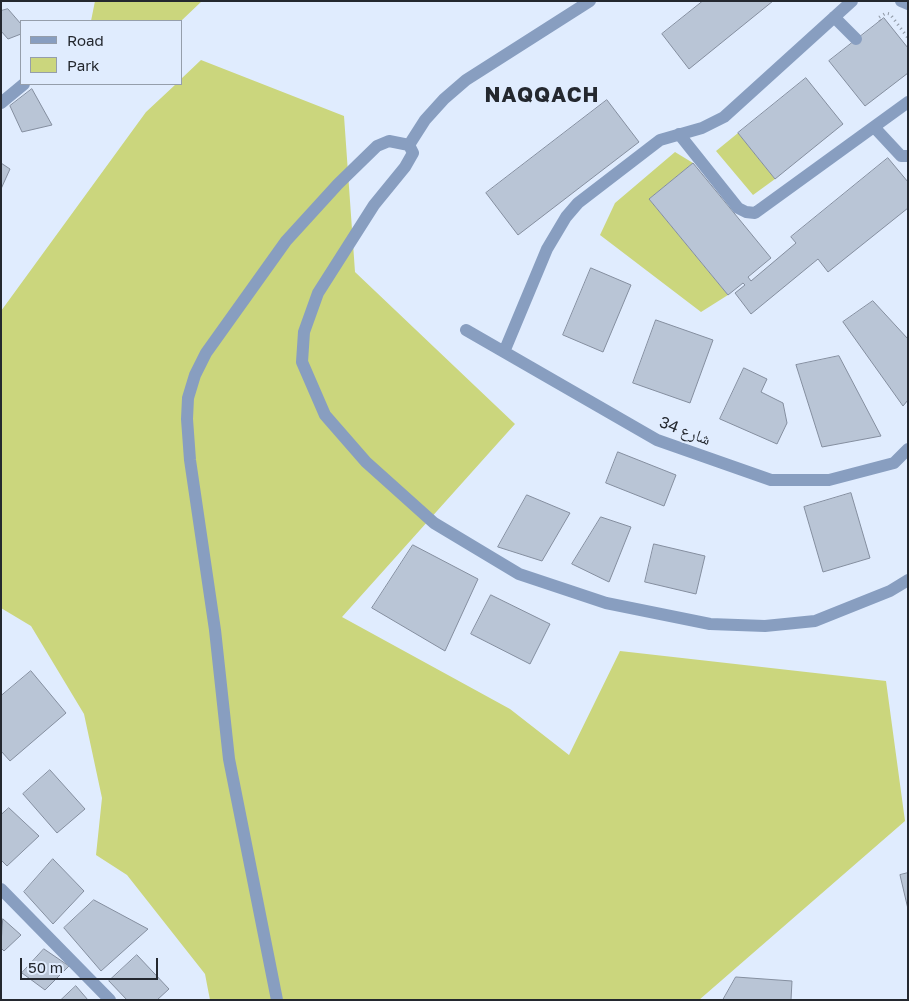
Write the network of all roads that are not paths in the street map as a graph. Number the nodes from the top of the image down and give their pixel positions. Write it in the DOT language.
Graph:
graph roads {
  1 [pos="590,1"];
  2 [pos="852,1"];
  3 [pos="901,1"];
  4 [pos="908,4"];
  5 [pos="834,17"];
  6 [pos="856,39"];
  7 [pos="23,85"];
  8 [pos="908,102"];
  9 [pos="1,103"];
  10 [pos="874,127"];
  11 [pos="679,134"];
  12 [pos="409,145"];
  13 [pos="908,156"];
  14 [pos="466,330"];
  15 [pos="504,352"];
  16 [pos="908,449"];
  17 [pos="908,580"];
  18 [pos="1,889"];
  19 [pos="110,1000"];
  20 [pos="278,1000"];
  1 -- 12 [label="street"];
  2 -- 5 [label="street"];
  3 -- 4 [label="street"];
  5 -- 6 [label="street"];
  5 -- 11 [label="street"];
  7 -- 9 [label="street"];
  8 -- 10 [label="street"];
  10 -- 11 [label="street"];
  10 -- 13 [label="street"];
  11 -- 15 [label="street"];
  12 -- 17 [label="street"];
  12 -- 20 [label="street"];
  14 -- 15 [label="street, شارع 34"];
  15 -- 16 [label="street, شارع 34"];
  18 -- 19 [label="street"];
}
